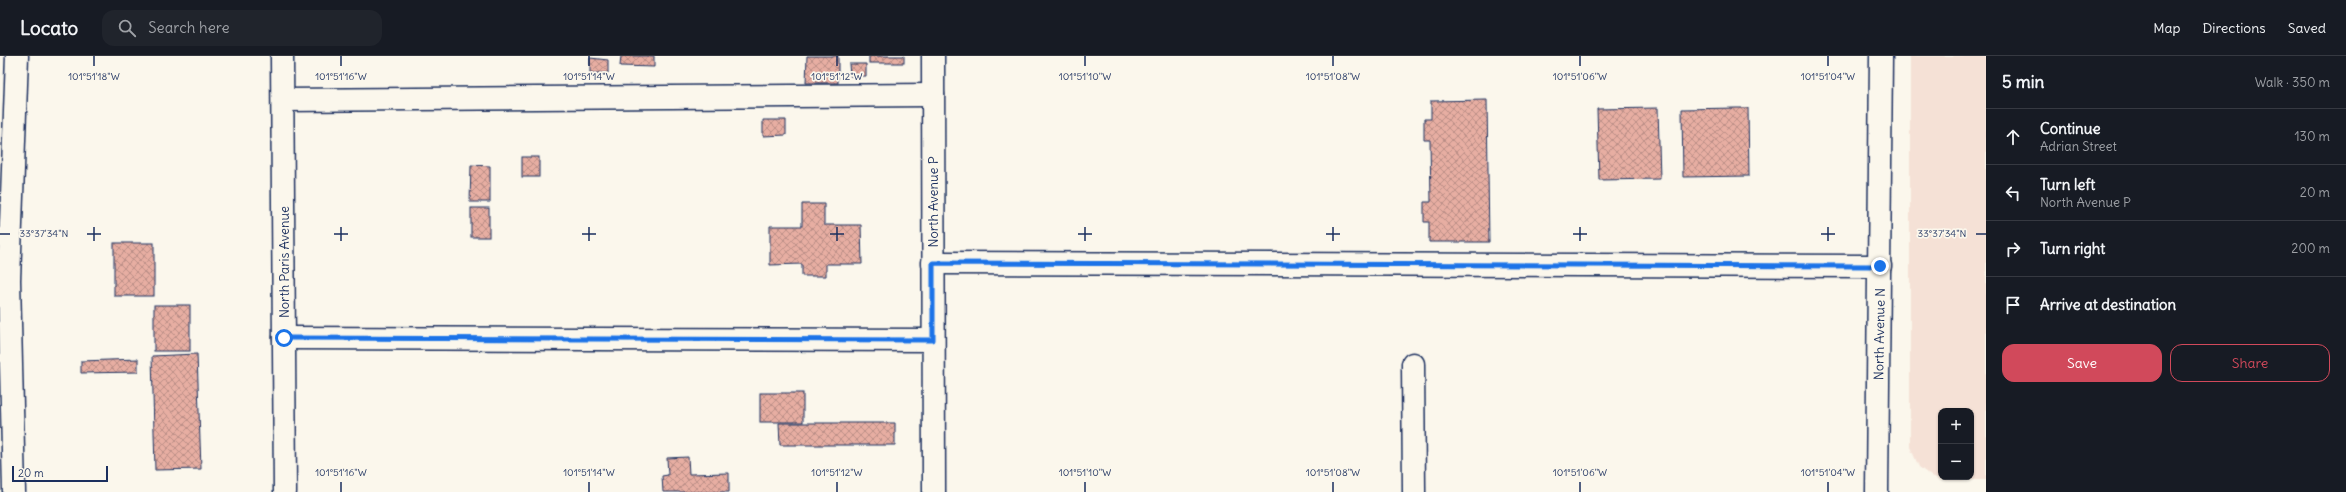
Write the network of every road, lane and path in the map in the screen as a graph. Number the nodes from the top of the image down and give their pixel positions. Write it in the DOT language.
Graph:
graph roads {
  1 [pos="17,56"];
  2 [pos="282,56"];
  3 [pos="933,56"];
  4 [pos="1882,56"];
  5 [pos="933,95"];
  6 [pos="283,100"];
  7 [pos="933,263"];
  8 [pos="1880,266"];
  9 [pos="284,338"];
  10 [pos="933,340"];
  11 [pos="1413,364"];
  12 [pos="14,492"];
  13 [pos="285,492"];
  14 [pos="934,492"];
  15 [pos="1414,492"];
  16 [pos="1877,492"];
  1 -- 12 [label="street"];
  2 -- 6 [label="street, North Paris Avenue"];
  3 -- 5 [label="street, North Avenue P"];
  4 -- 8 [label="street, North Avenue N"];
  5 -- 6 [label="street"];
  5 -- 7 [label="street, North Avenue P"];
  6 -- 9 [label="street, North Paris Avenue"];
  7 -- 8 [label="street"];
  7 -- 10 [label="street, North Avenue P"];
  8 -- 16 [label="street, North Avenue N"];
  9 -- 10 [label="street"];
  9 -- 13 [label="street, North Paris Avenue"];
  10 -- 14 [label="street, North Avenue P"];
  11 -- 15 [label="street"];
}
